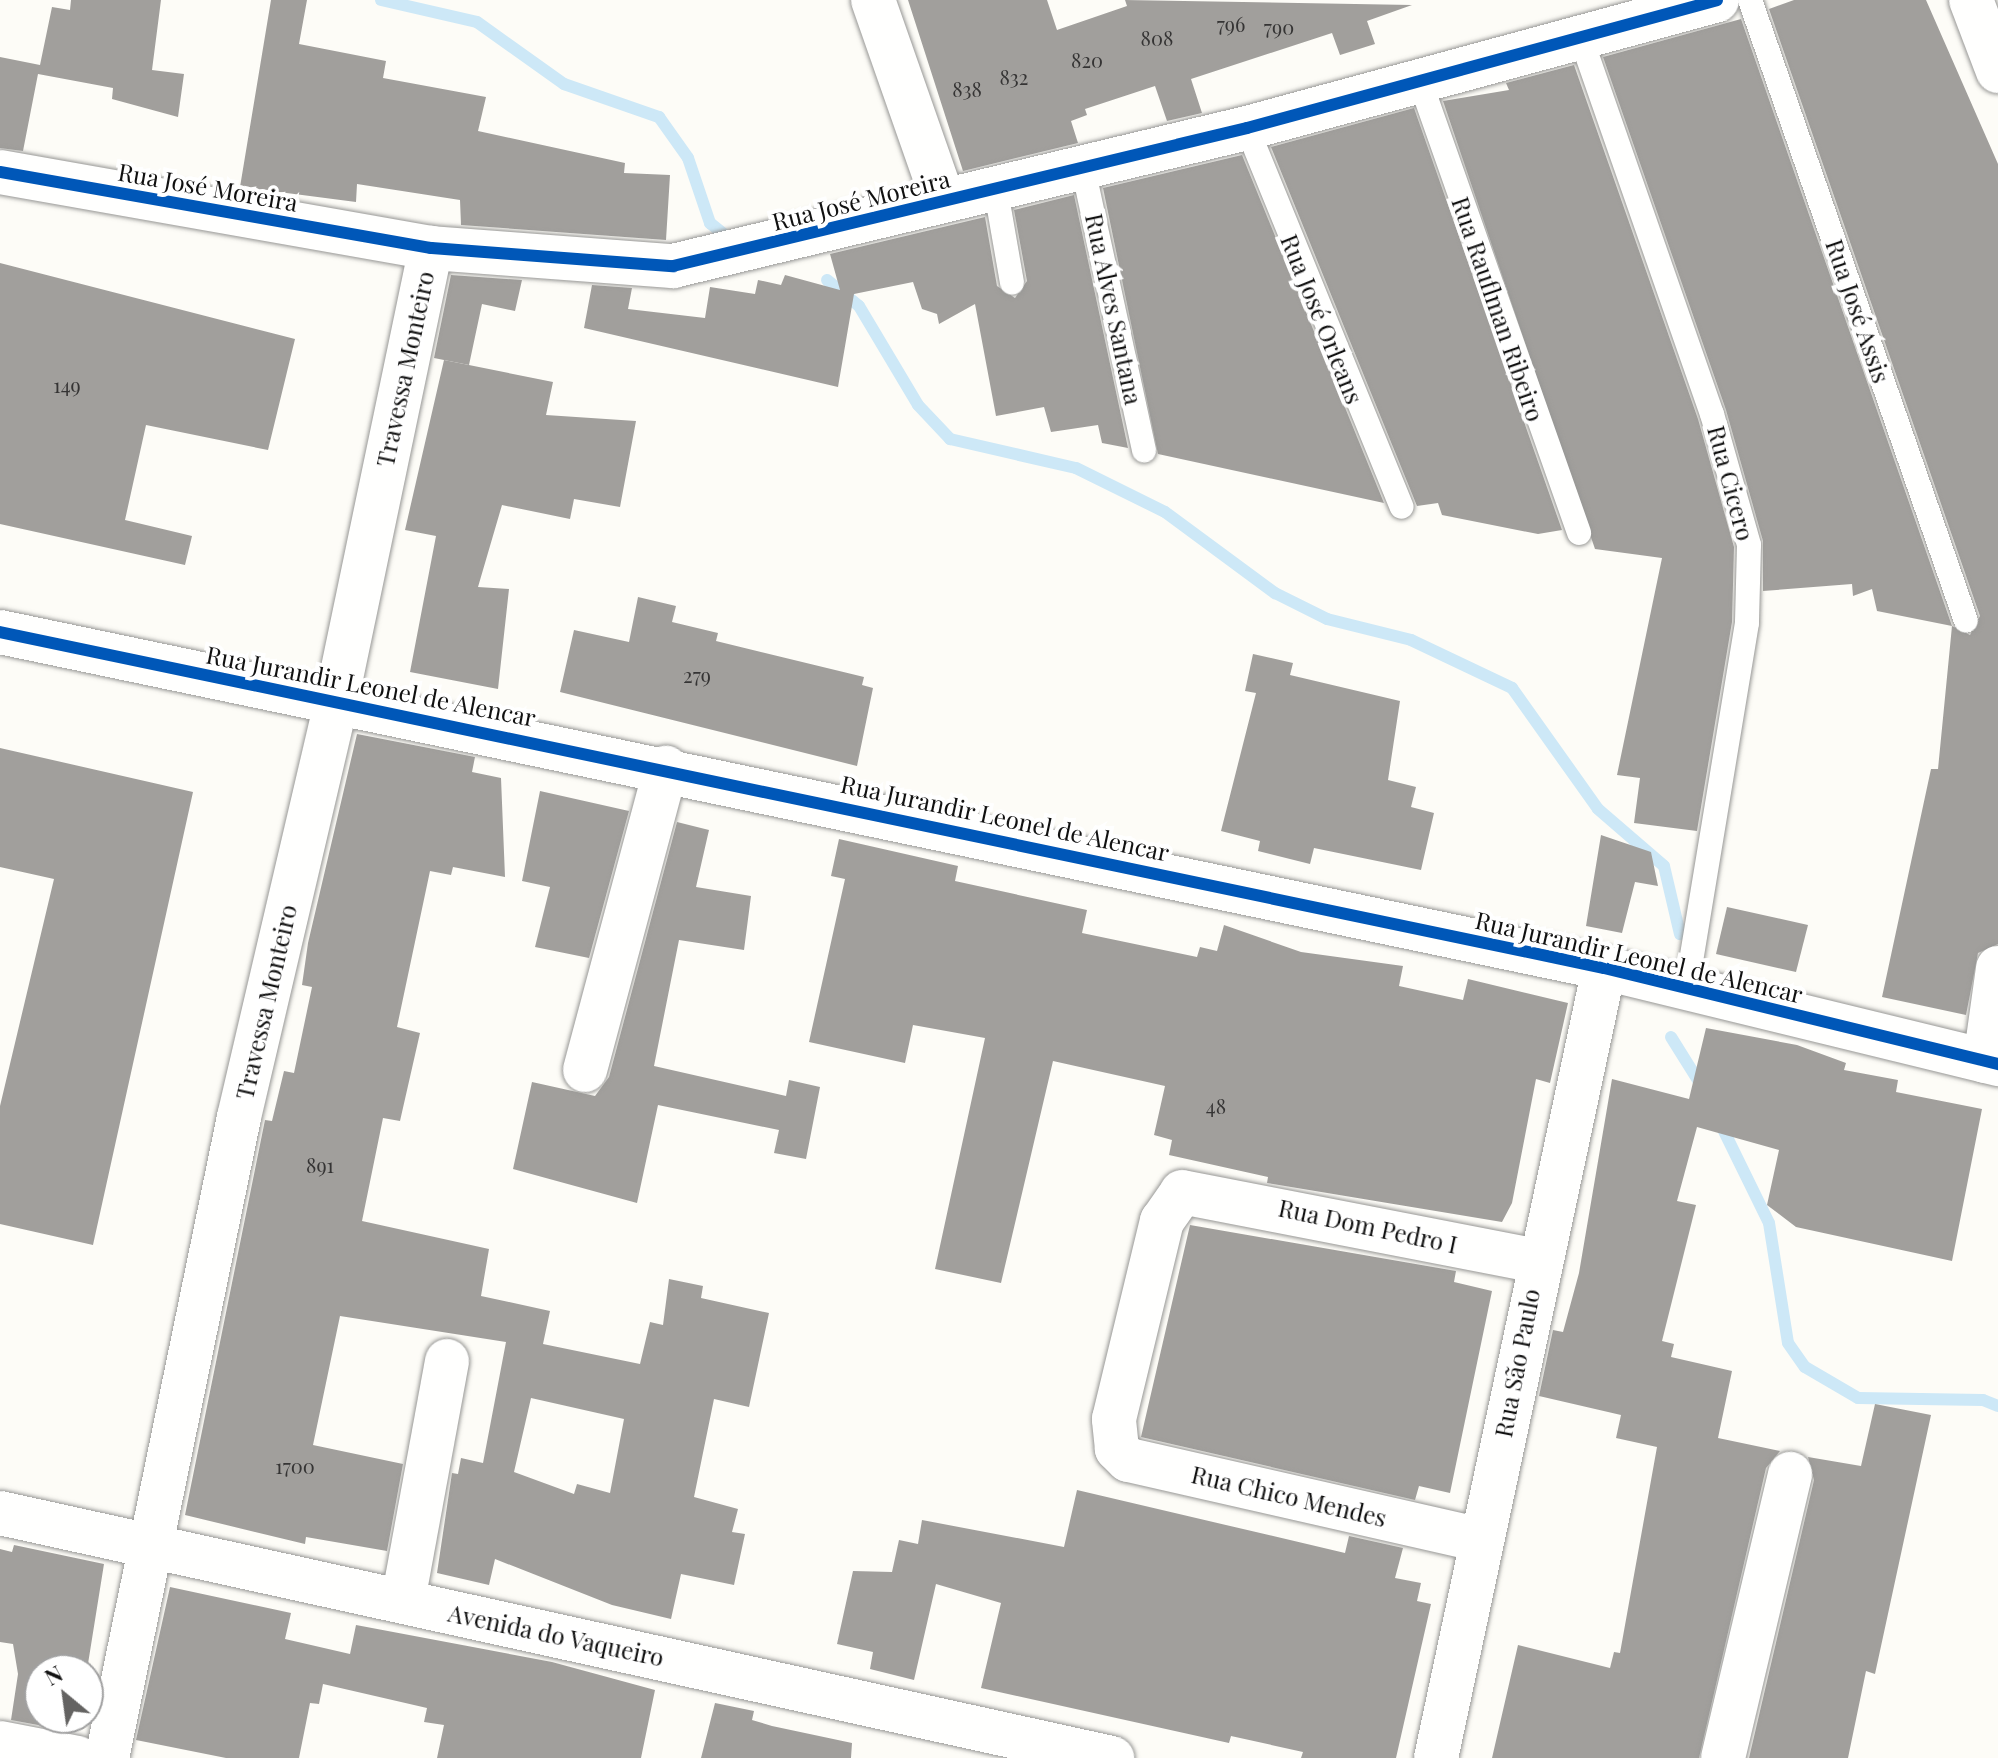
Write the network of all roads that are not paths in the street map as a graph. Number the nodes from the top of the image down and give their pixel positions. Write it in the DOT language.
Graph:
graph roads {
  1 [pos="873,0"];
  2 [pos="1717,0"];
  3 [pos="1750,0"];
  4 [pos="1971,0"];
  5 [pos="1582,41"];
  6 [pos="1998,71"];
  7 [pos="1421,84"];
  8 [pos="1247,128"];
  9 [pos="1083,168"];
  10 [pos="0,172"];
  11 [pos="996,191"];
  12 [pos="943,200"];
  13 [pos="431,248"];
  14 [pos="1012,283"];
  15 [pos="1144,451"];
  16 [pos="1402,507"];
  17 [pos="1579,533"];
  18 [pos="1966,621"];
  19 [pos="0,632"];
  20 [pos="336,702"];
  21 [pos="666,768"];
  22 [pos="1604,968"];
  23 [pos="1998,968"];
  24 [pos="1686,990"];
  25 [pos="1991,1062"];
  26 [pos="585,1070"];
  27 [pos="1538,1261"];
  28 [pos="447,1361"];
  29 [pos="1112,1433"];
  30 [pos="1790,1474"];
  31 [pos="0,1513"];
  32 [pos="1481,1540"];
  33 [pos="148,1546"];
  34 [pos="403,1601"];
  35 [pos="0,1743"];
  36 [pos="78,1758"];
  37 [pos="107,1758"];
  38 [pos="1112,1758"];
  39 [pos="1436,1758"];
  40 [pos="1723,1758"];
  1 -- 12 [label="street"];
  2 -- 5 [label="street, Rua José Moreira"];
  3 -- 18 [label="lane, Rua José Assis"];
  4 -- 6 [label="street"];
  5 -- 7 [label="street, Rua José Moreira"];
  5 -- 24 [label="lane, Rua Cicero"];
  7 -- 8 [label="street, Rua José Moreira"];
  7 -- 17 [label="lane, Rua Rauflman Ribeiro"];
  8 -- 9 [label="street, Rua José Moreira"];
  8 -- 16 [label="lane, Rua José Orleans"];
  9 -- 11 [label="street, Rua José Moreira"];
  9 -- 15 [label="lane, Rua Alves Santana"];
  10 -- 13 [label="street, Rua José Moreira"];
  11 -- 12 [label="street, Rua José Moreira"];
  11 -- 14 [label="lane"];
  12 -- 13 [label="street, Rua José Moreira"];
  13 -- 20 [label="street, Travessa Monteiro"];
  19 -- 20 [label="street, Rua Jurandir Leonel de Alencar"];
  20 -- 21 [label="street, Rua Jurandir Leonel de Alencar"];
  20 -- 33 [label="street, Travessa Monteiro"];
  21 -- 22 [label="street, Rua Jurandir Leonel de Alencar"];
  21 -- 26 [label="street"];
  22 -- 24 [label="street, Rua Jurandir Leonel de Alencar"];
  22 -- 27 [label="street, Rua São Paulo"];
  23 -- 25 [label="street"];
  24 -- 25 [label="street, Rua Jurandir Leonel de Alencar"];
  27 -- 29 [label="street, Rua Dom Pedro I"];
  27 -- 32 [label="street, Rua São Paulo"];
  28 -- 34 [label="street"];
  29 -- 32 [label="street, Rua Chico Mendes"];
  30 -- 40 [label="street"];
  31 -- 33 [label="street, Avenida do Vaqueiro"];
  32 -- 39 [label="street, Rua São Paulo"];
  33 -- 34 [label="street, Avenida do Vaqueiro"];
  33 -- 37 [label="street, Travessa Monteiro"];
  34 -- 38 [label="street, Avenida do Vaqueiro"];
  35 -- 36 [label="street"];
}
